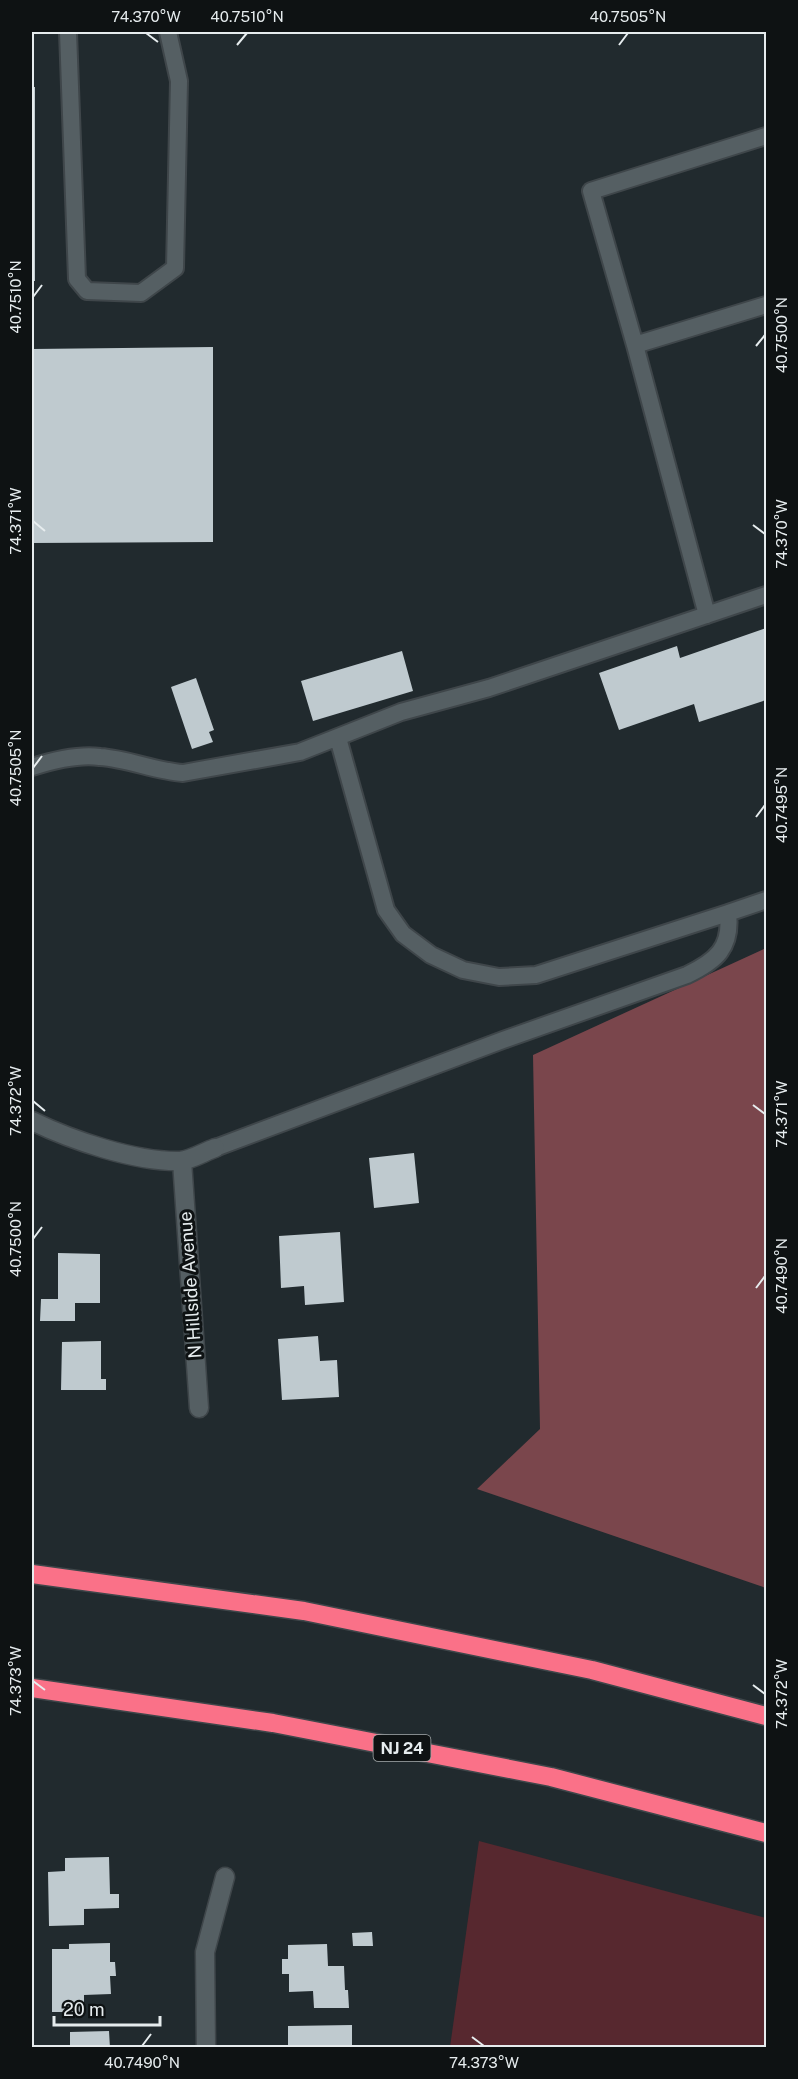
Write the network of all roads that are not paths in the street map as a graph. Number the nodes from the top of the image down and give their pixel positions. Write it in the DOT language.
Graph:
graph roads {
  1 [pos="68,32"];
  2 [pos="168,32"];
  3 [pos="766,136"];
  4 [pos="766,305"];
  5 [pos="635,345"];
  6 [pos="766,595"];
  7 [pos="707,615"];
  8 [pos="338,738"];
  9 [pos="32,767"];
  10 [pos="766,900"];
  11 [pos="728,914"];
  12 [pos="32,1121"];
  13 [pos="215,1148"];
  14 [pos="182,1161"];
  15 [pos="199,1408"];
  16 [pos="32,1574"];
  17 [pos="32,1688"];
  18 [pos="766,1716"];
  19 [pos="766,1833"];
  20 [pos="225,1877"];
  21 [pos="206,2048"];
  1 -- 2 [label="lane"];
  3 -- 5 [label="lane"];
  4 -- 5 [label="lane"];
  5 -- 7 [label="lane"];
  6 -- 7 [label="lane"];
  7 -- 8 [label="lane"];
  8 -- 9 [label="lane"];
  8 -- 11 [label="lane"];
  10 -- 11 [label="lane"];
  11 -- 13 [label="lane"];
  12 -- 14 [label="street"];
  13 -- 14 [label="street"];
  14 -- 15 [label="street, N Hillside Avenue"];
  16 -- 18 [label="highway"];
  17 -- 19 [label="highway, NJ 24"];
  20 -- 21 [label="street"];
}
